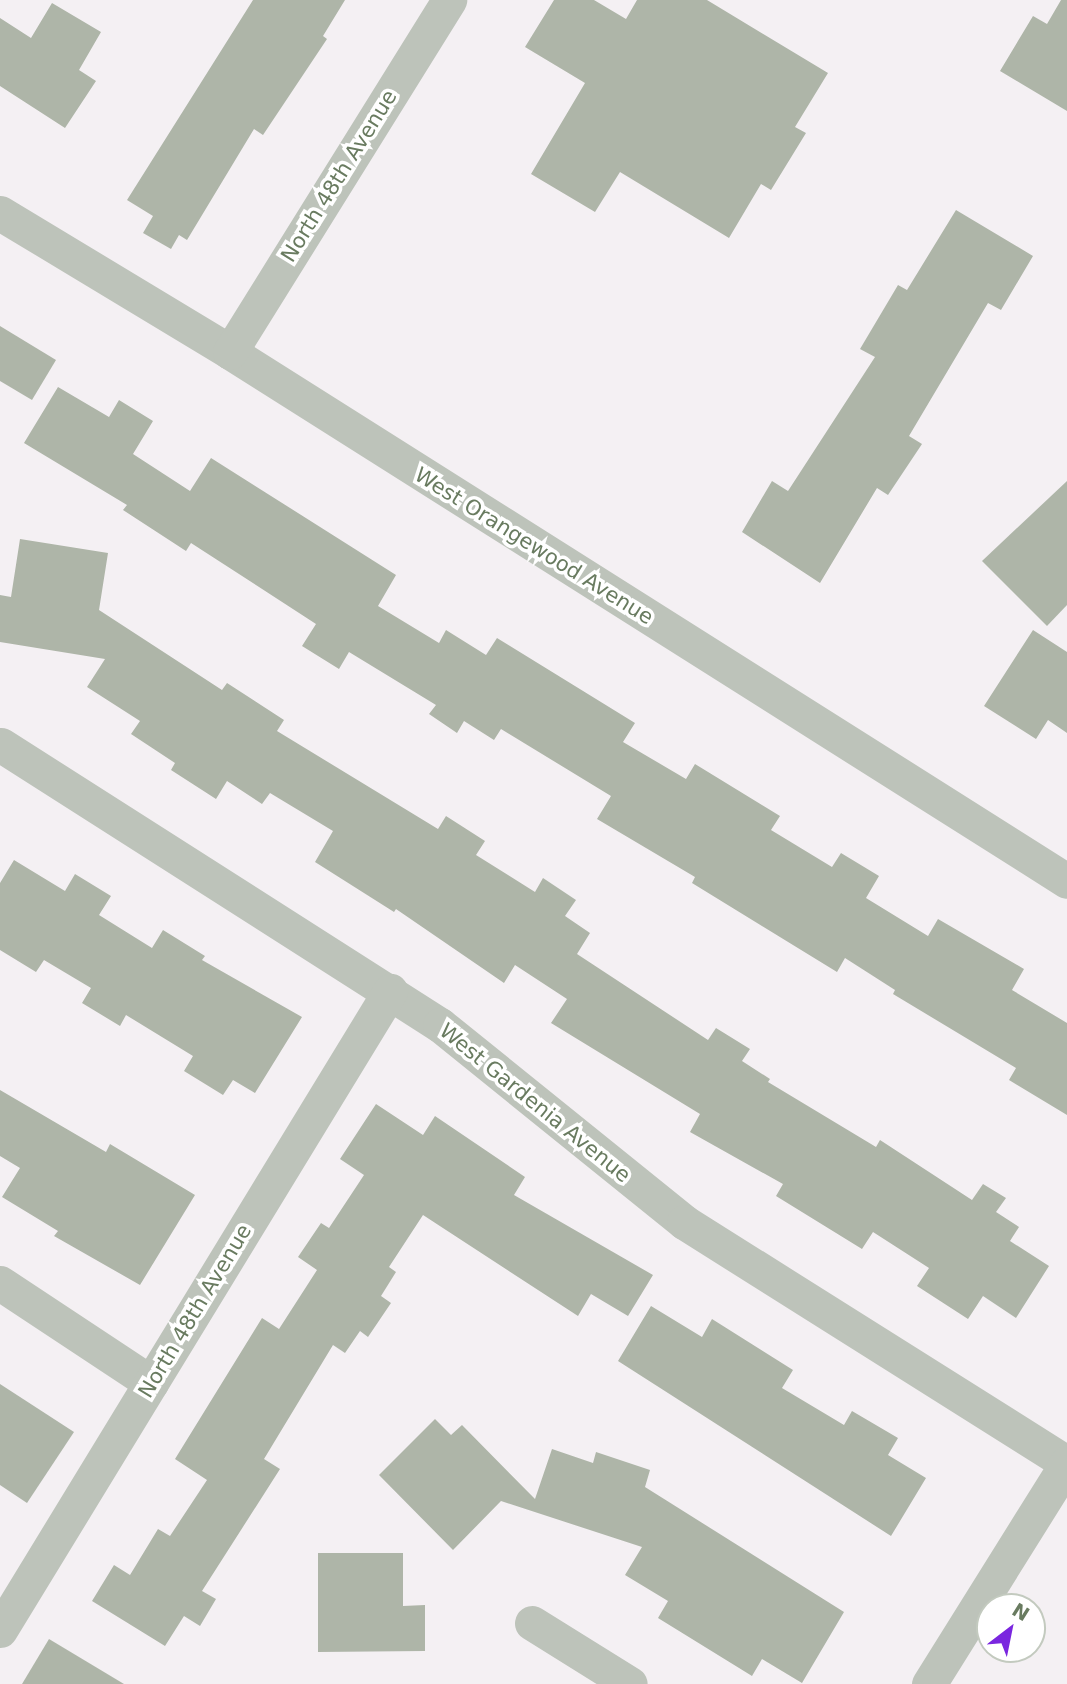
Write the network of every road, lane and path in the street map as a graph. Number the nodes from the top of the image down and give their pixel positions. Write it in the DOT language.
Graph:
graph roads {
  1 [pos="449,0"];
  2 [pos="0,213"];
  3 [pos="230,352"];
  4 [pos="1,745"];
  5 [pos="1067,881"];
  6 [pos="390,991"];
  7 [pos="0,1283"];
  8 [pos="151,1383"];
  9 [pos="1067,1463"];
  10 [pos="531,1622"];
  11 [pos="0,1630"];
  12 [pos="630,1684"];
  13 [pos="929,1684"];
  1 -- 3 [label="street, North 48th Avenue"];
  2 -- 3 [label="street, West Orangewood Avenue"];
  3 -- 5 [label="street, West Orangewood Avenue"];
  4 -- 6 [label="street, West Gardenia Avenue"];
  6 -- 8 [label="street, North 48th Avenue"];
  6 -- 9 [label="street, West Gardenia Avenue"];
  7 -- 8 [label="street"];
  8 -- 11 [label="street, North 48th Avenue"];
  9 -- 13 [label="street"];
  10 -- 12 [label="street"];
}
